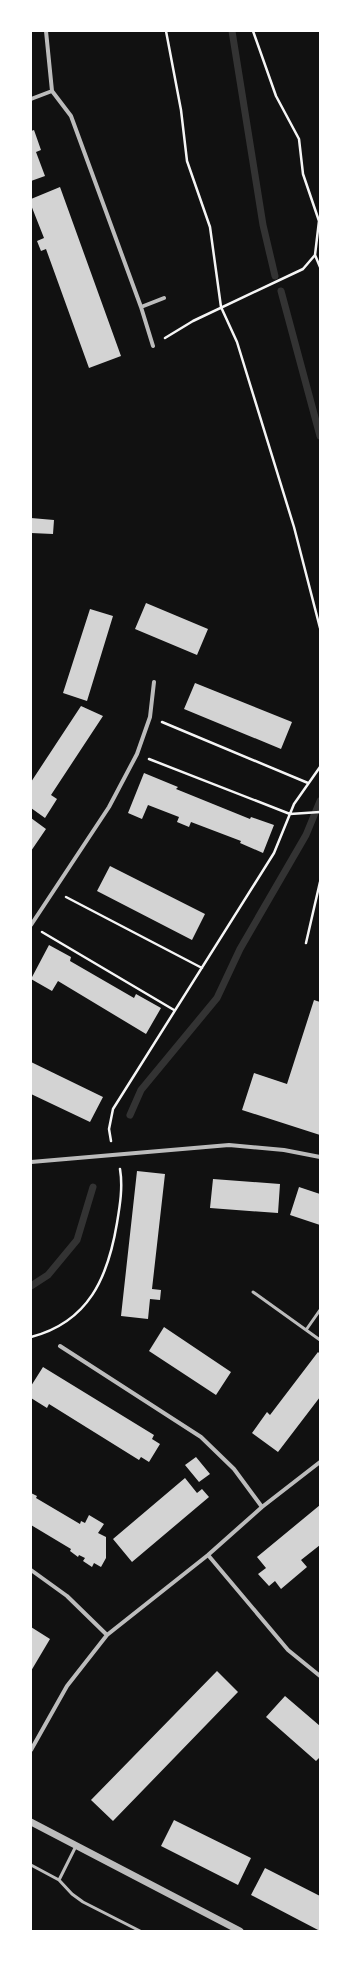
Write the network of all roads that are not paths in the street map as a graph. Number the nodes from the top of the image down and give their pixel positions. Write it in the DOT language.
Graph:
graph roads {
  1 [pos="46,31"];
  2 [pos="52,91"];
  3 [pos="31,99"];
  4 [pos="164,298"];
  5 [pos="141,307"];
  6 [pos="153,346"];
  7 [pos="154,682"];
  8 [pos="31,925"];
  9 [pos="320,1157"];
  10 [pos="31,1162"];
  11 [pos="253,1292"];
  12 [pos="320,1310"];
  13 [pos="306,1330"];
  14 [pos="320,1340"];
  15 [pos="60,1346"];
  16 [pos="320,1462"];
  17 [pos="262,1507"];
  18 [pos="208,1555"];
  19 [pos="31,1570"];
  20 [pos="107,1635"];
  21 [pos="320,1676"];
  22 [pos="31,1750"];
  23 [pos="31,1822"];
  24 [pos="76,1846"];
  25 [pos="31,1865"];
  26 [pos="59,1880"];
  27 [pos="140,1931"];
  28 [pos="240,1931"];
  1 -- 2 [label="street"];
  2 -- 3 [label="street"];
  2 -- 5 [label="street"];
  4 -- 5 [label="street"];
  5 -- 6 [label="street"];
  7 -- 8 [label="street"];
  9 -- 10 [label="street"];
  11 -- 13 [label="lane"];
  12 -- 13 [label="lane"];
  13 -- 14 [label="lane"];
  15 -- 17 [label="street"];
  16 -- 17 [label="street"];
  17 -- 18 [label="street"];
  18 -- 20 [label="street"];
  18 -- 21 [label="street"];
  19 -- 20 [label="street"];
  20 -- 22 [label="street"];
  23 -- 24 [label="street"];
  24 -- 26 [label="lane"];
  24 -- 28 [label="street"];
  25 -- 26 [label="lane"];
  26 -- 27 [label="lane"];
}
